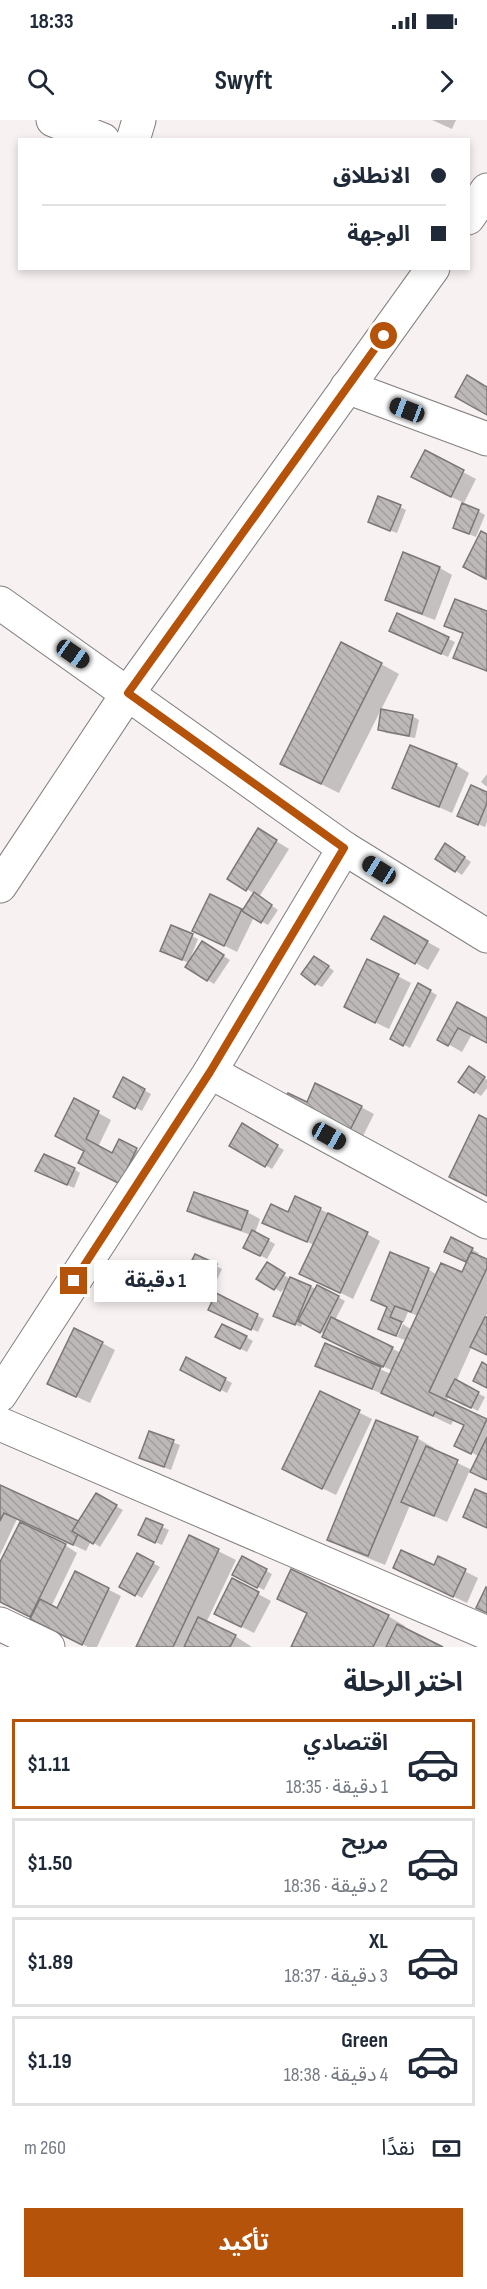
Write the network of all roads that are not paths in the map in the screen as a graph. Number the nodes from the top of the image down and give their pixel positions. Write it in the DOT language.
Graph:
graph roads {
  1 [pos="54,120"];
  2 [pos="139,120"];
  3 [pos="98,138"];
  4 [pos="134,138"];
  5 [pos="487,190"];
  6 [pos="470,215"];
  7 [pos="431,270"];
  8 [pos="347,387"];
  9 [pos="487,440"];
  10 [pos="0,603"];
  11 [pos="128,693"];
  12 [pos="344,848"];
  13 [pos="0,886"];
  14 [pos="487,936"];
  15 [pos="210,1072"];
  16 [pos="487,1222"];
  17 [pos="0,1395"];
  18 [pos="0,1424"];
  19 [pos="0,1624"];
  20 [pos="487,1633"];
  21 [pos="41,1645"];
  1 -- 3 [label="street"];
  2 -- 4 [label="street"];
  5 -- 6 [label="street"];
  7 -- 8 [label="street"];
  8 -- 9 [label="street"];
  8 -- 11 [label="street"];
  10 -- 11 [label="street"];
  11 -- 12 [label="street"];
  11 -- 13 [label="street"];
  12 -- 14 [label="street"];
  12 -- 15 [label="street"];
  15 -- 16 [label="street"];
  15 -- 17 [label="street"];
  18 -- 20 [label="street"];
  19 -- 21 [label="street"];
}
